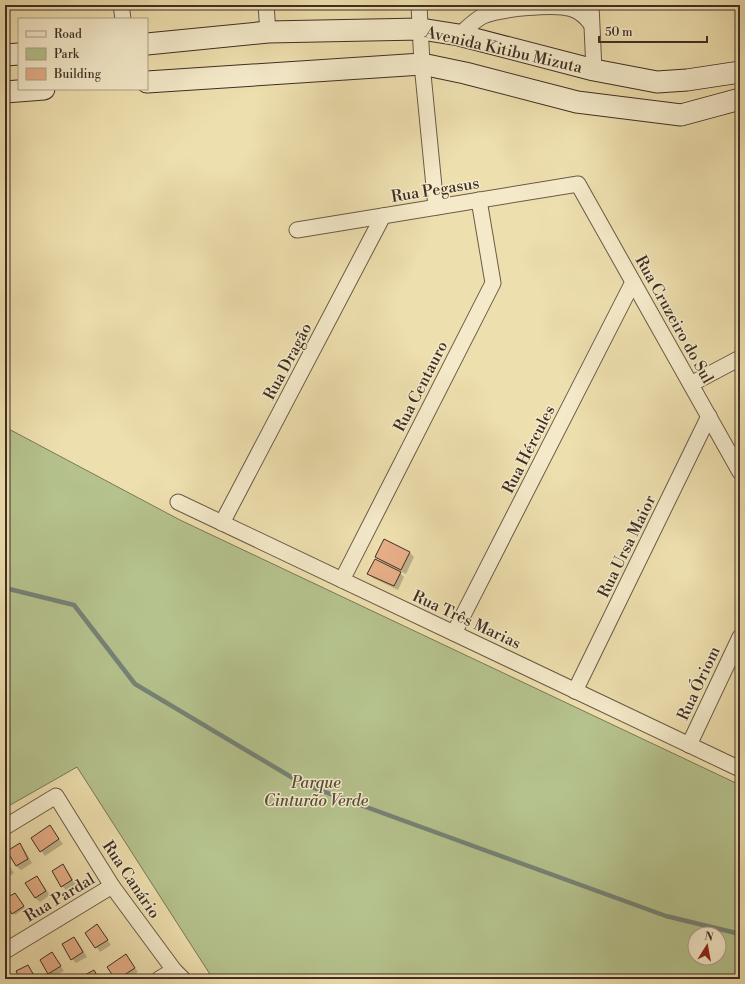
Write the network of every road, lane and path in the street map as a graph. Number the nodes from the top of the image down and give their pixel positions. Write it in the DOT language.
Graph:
graph roads {
  1 [pos="121,5"];
  2 [pos="266,5"];
  3 [pos="419,5"];
  4 [pos="591,5"];
  5 [pos="564,6"];
  6 [pos="122,18"];
  7 [pos="591,24"];
  8 [pos="421,29"];
  9 [pos="268,32"];
  10 [pos="459,35"];
  11 [pos="148,44"];
  12 [pos="18,54"];
  13 [pos="5,55"];
  14 [pos="422,64"];
  15 [pos="594,70"];
  16 [pos="740,72"];
  17 [pos="148,82"];
  18 [pos="31,90"];
  19 [pos="5,92"];
  20 [pos="740,99"];
  21 [pos="578,184"];
  22 [pos="479,200"];
  23 [pos="436,207"];
  24 [pos="383,216"];
  25 [pos="297,230"];
  26 [pos="633,282"];
  27 [pos="740,358"];
  28 [pos="691,384"];
  29 [pos="709,416"];
  30 [pos="735,451"];
  31 [pos="740,472"];
  32 [pos="178,502"];
  33 [pos="222,523"];
  34 [pos="342,580"];
  35 [pos="454,633"];
  36 [pos="740,637"];
  37 [pos="575,691"];
  38 [pos="689,745"];
  39 [pos="740,769"];
  40 [pos="5,828"];
  41 [pos="112,886"];
  42 [pos="5,951"];
  43 [pos="178,974"];
  44 [pos="159,979"];
  1 -- 6 [label="street"];
  2 -- 9 [label="street"];
  3 -- 8 [label="street"];
  4 -- 7 [label="street"];
  5 -- 7 [label="street"];
  5 -- 10 [label="street"];
  7 -- 15 [label="street"];
  8 -- 9 [label="street, Avenida Kitibu Mizuta"];
  8 -- 10 [label="street, Avenida Kitibu Mizuta"];
  8 -- 14 [label="street"];
  9 -- 11 [label="street, Avenida Kitibu Mizuta"];
  10 -- 15 [label="street, Avenida Kitibu Mizuta"];
  12 -- 13 [label="street"];
  14 -- 17 [label="street"];
  14 -- 20 [label="street"];
  14 -- 23 [label="street"];
  15 -- 16 [label="street, Avenida Kitibu Mizuta"];
  18 -- 19 [label="street"];
  21 -- 22 [label="street, Rua Pegasus"];
  21 -- 26 [label="street, Rua Cruzeiro do Sul"];
  22 -- 23 [label="street, Rua Pegasus"];
  22 -- 34 [label="street, Rua Centauro"];
  23 -- 24 [label="street, Rua Pegasus"];
  24 -- 25 [label="street, Rua Pegasus"];
  24 -- 33 [label="street, Rua Dragão"];
  26 -- 28 [label="street, Rua Cruzeiro do Sul"];
  26 -- 35 [label="street, Rua Hércules"];
  27 -- 28 [label="street"];
  28 -- 29 [label="street, Rua Cruzeiro do Sul"];
  29 -- 30 [label="street, Rua Cruzeiro do Sul"];
  29 -- 37 [label="street, Rua Ursa Maior"];
  30 -- 31 [label="street, Rua Cruzeiro do Sul"];
  32 -- 33 [label="street, Rua Três Marias"];
  33 -- 34 [label="street, Rua Três Marias"];
  34 -- 35 [label="street, Rua Três Marias"];
  35 -- 37 [label="street, Rua Três Marias"];
  36 -- 38 [label="street, Rua Óriom"];
  37 -- 38 [label="street, Rua Três Marias"];
  38 -- 39 [label="street, Rua Três Marias"];
  40 -- 41 [label="street, Rua Canário"];
  41 -- 42 [label="street, Rua Pardal"];
  41 -- 43 [label="street, Rua Canário"];
  43 -- 44 [label="street"];
}
